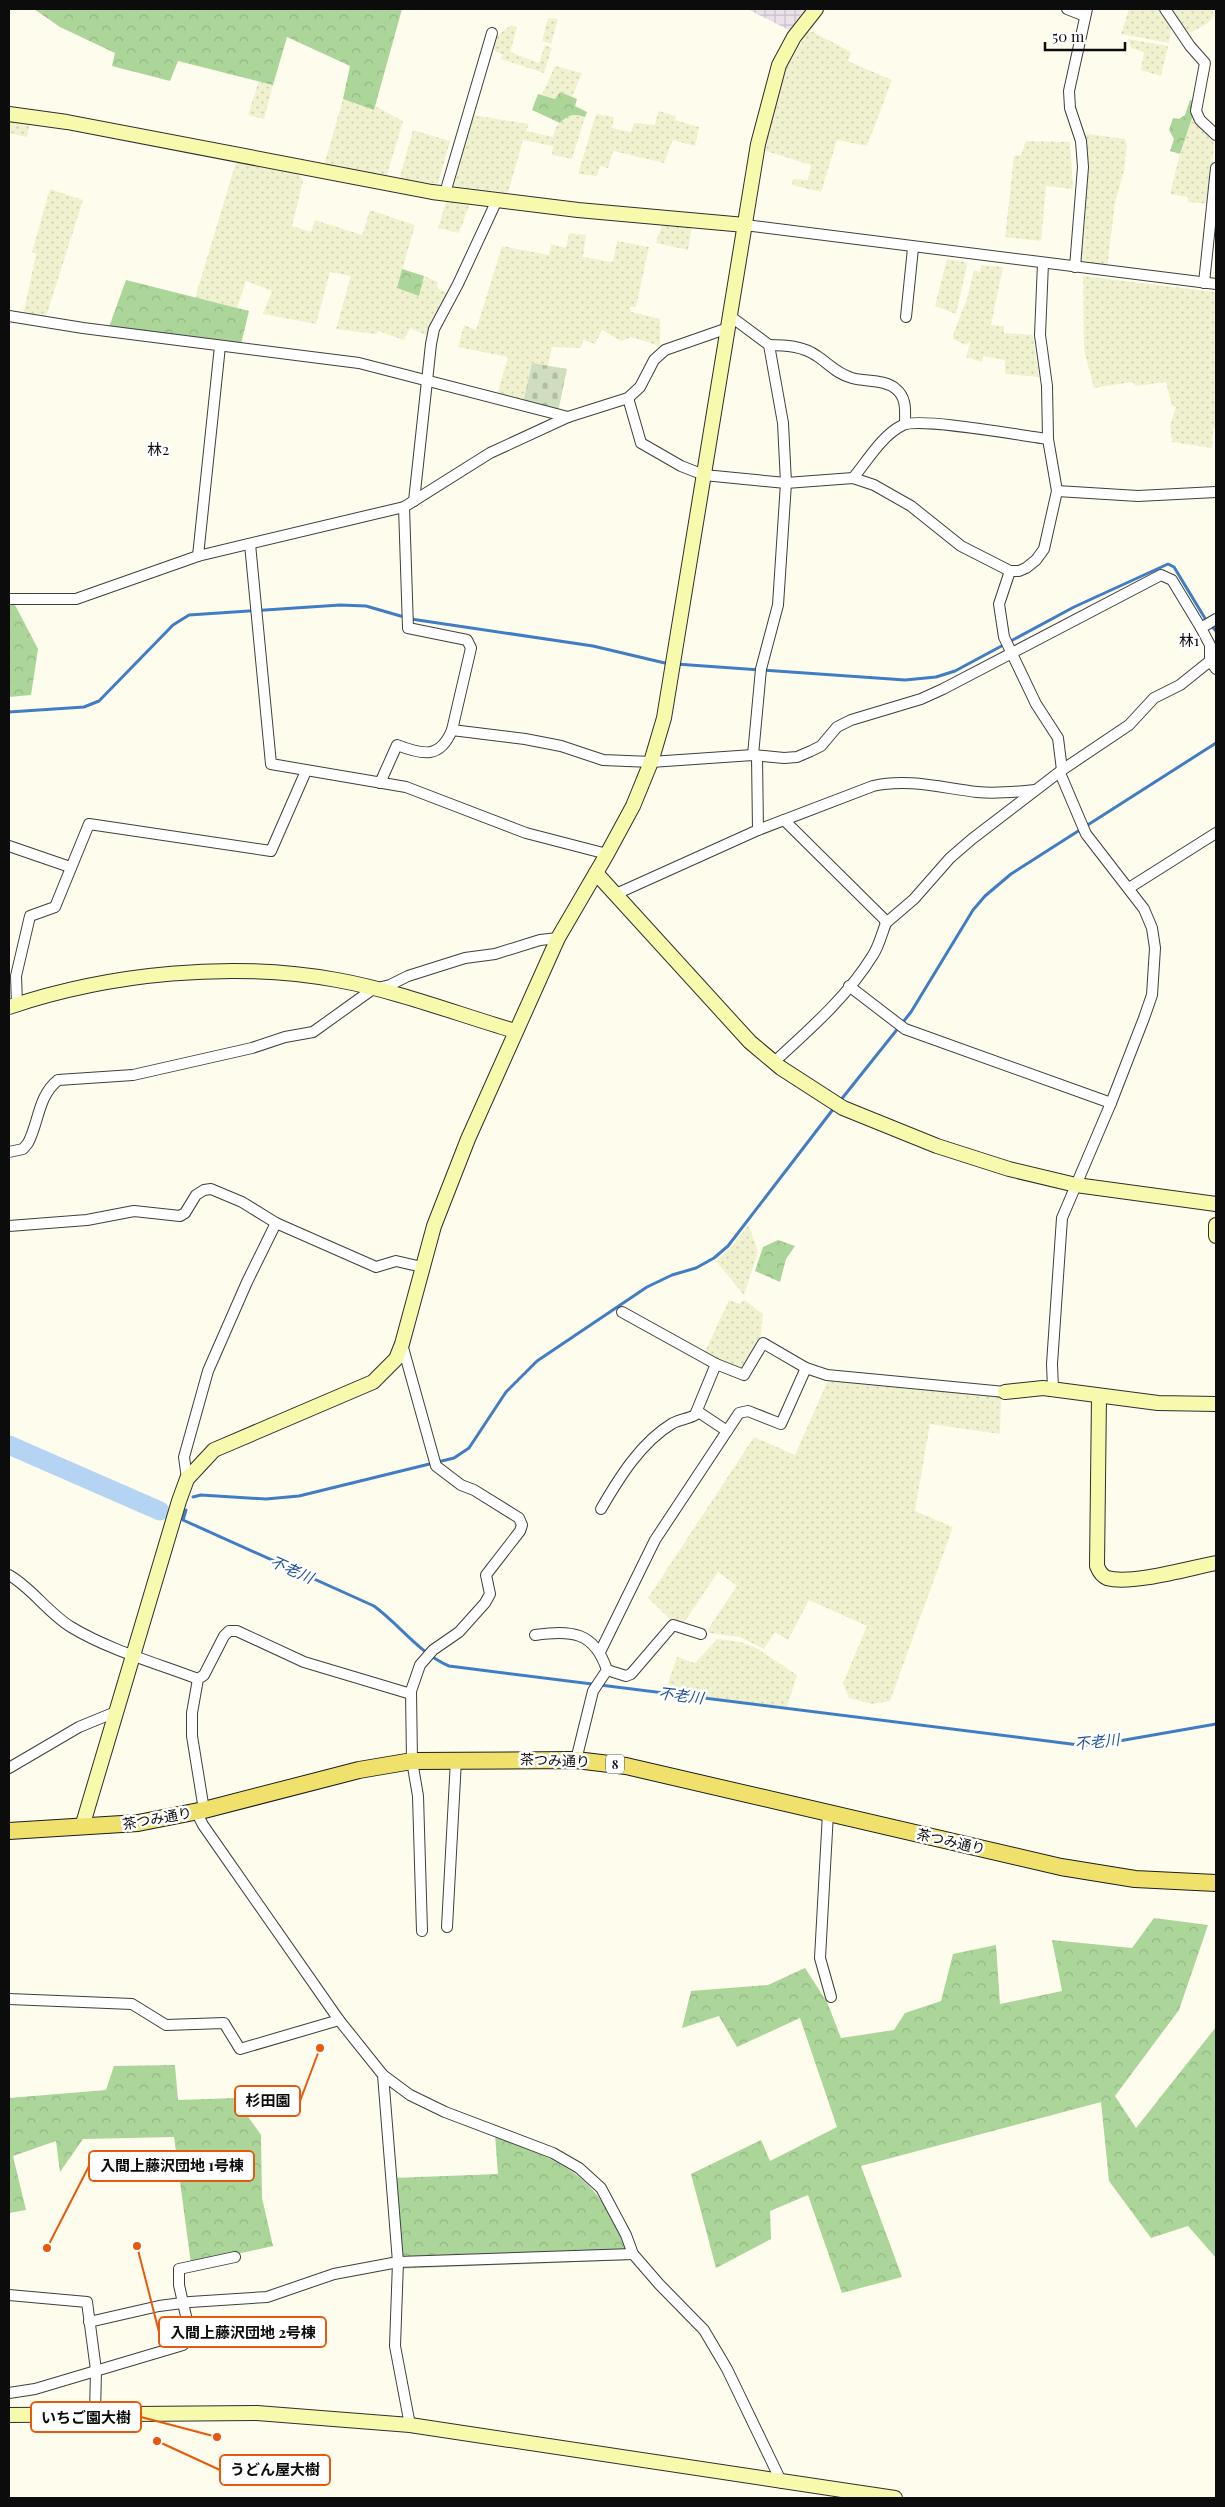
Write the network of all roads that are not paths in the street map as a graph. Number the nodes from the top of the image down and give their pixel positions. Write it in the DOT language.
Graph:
graph roads {
  1 [pos="816,9"];
  2 [pos="1067,9"];
  3 [pos="1165,9"];
  4 [pos="1086,12"];
  5 [pos="492,33"];
  6 [pos="9,114"];
  7 [pos="1216,135"];
  8 [pos="1216,168"];
  9 [pos="445,193"];
  10 [pos="497,200"];
  11 [pos="745,225"];
  12 [pos="913,248"];
  13 [pos="1043,263"];
  14 [pos="1074,267"];
  15 [pos="1204,283"];
  16 [pos="1216,284"];
  17 [pos="9,316"];
  18 [pos="906,317"];
  19 [pos="729,322"];
  20 [pos="769,345"];
  21 [pos="220,346"];
  22 [pos="428,380"];
  23 [pos="628,398"];
  24 [pos="568,417"];
  25 [pos="905,424"];
  26 [pos="1048,439"];
  27 [pos="704,476"];
  28 [pos="853,478"];
  29 [pos="786,483"];
  30 [pos="1057,491"];
  31 [pos="1216,492"];
  32 [pos="414,501"];
  33 [pos="404,507"];
  34 [pos="250,544"];
  35 [pos="198,556"];
  36 [pos="1010,571"];
  37 [pos="9,600"];
  38 [pos="1216,619"];
  39 [pos="1201,628"];
  40 [pos="1011,653"];
  41 [pos="1213,666"];
  42 [pos="452,730"];
  43 [pos="755,755"];
  44 [pos="650,762"];
  45 [pos="306,770"];
  46 [pos="1061,772"];
  47 [pos="380,782"];
  48 [pos="1036,790"];
  49 [pos="784,820"];
  50 [pos="758,830"];
  51 [pos="1216,832"];
  52 [pos="9,846"];
  53 [pos="607,854"];
  54 [pos="70,867"];
  55 [pos="596,873"];
  56 [pos="1129,888"];
  57 [pos="616,894"];
  58 [pos="886,923"];
  59 [pos="558,938"];
  60 [pos="849,986"];
  61 [pos="373,988"];
  62 [pos="13,1006"];
  63 [pos="515,1031"];
  64 [pos="774,1062"];
  65 [pos="1111,1104"];
  66 [pos="9,1152"];
  67 [pos="1076,1185"];
  68 [pos="1216,1204"];
  69 [pos="276,1222"];
  70 [pos="1216,1225"];
  71 [pos="9,1226"];
  72 [pos="1216,1236"];
  73 [pos="422,1267"];
  74 [pos="622,1312"];
  75 [pos="402,1344"];
  76 [pos="716,1364"];
  77 [pos="806,1368"];
  78 [pos="1053,1389"];
  79 [pos="1004,1392"];
  80 [pos="1099,1396"];
  81 [pos="1216,1404"];
  82 [pos="697,1411"];
  83 [pos="727,1431"];
  84 [pos="187,1479"];
  85 [pos="601,1509"];
  86 [pos="1216,1563"];
  87 [pos="9,1575"];
  88 [pos="701,1634"];
  89 [pos="535,1635"];
  90 [pos="600,1652"];
  91 [pos="134,1655"];
  92 [pos="607,1670"];
  93 [pos="198,1679"];
  94 [pos="411,1694"];
  95 [pos="118,1711"];
  96 [pos="456,1760"];
  97 [pos="576,1760"];
  98 [pos="412,1761"];
  99 [pos="9,1768"];
  100 [pos="200,1810"];
  101 [pos="828,1813"];
  102 [pos="82,1827"];
  103 [pos="9,1831"];
  104 [pos="1216,1883"];
  105 [pos="447,1927"];
  106 [pos="422,1931"];
  107 [pos="831,1997"];
  108 [pos="9,1999"];
  109 [pos="339,2020"];
  110 [pos="383,2076"];
  111 [pos="633,2254"];
  112 [pos="235,2257"];
  113 [pos="398,2262"];
  114 [pos="9,2295"];
  115 [pos="184,2302"];
  116 [pos="88,2322"];
  117 [pos="96,2370"];
  118 [pos="9,2393"];
  119 [pos="9,2414"];
  120 [pos="95,2414"];
  121 [pos="410,2426"];
  122 [pos="782,2483"];
  123 [pos="895,2498"];
  1 -- 11 [label="street"];
  2 -- 4 [label="street"];
  3 -- 7 [label="street"];
  4 -- 14 [label="street"];
  5 -- 9 [label="street"];
  6 -- 9 [label="street"];
  8 -- 15 [label="street"];
  9 -- 10 [label="street"];
  10 -- 11 [label="street"];
  10 -- 22 [label="street"];
  11 -- 12 [label="street"];
  11 -- 19 [label="street"];
  12 -- 13 [label="street"];
  12 -- 18 [label="street"];
  13 -- 14 [label="street"];
  13 -- 26 [label="street"];
  14 -- 15 [label="street"];
  15 -- 16 [label="street"];
  17 -- 21 [label="street"];
  19 -- 20 [label="street"];
  19 -- 23 [label="street"];
  19 -- 27 [label="street"];
  20 -- 25 [label="street"];
  20 -- 29 [label="street"];
  21 -- 22 [label="street"];
  21 -- 35 [label="street"];
  22 -- 24 [label="street"];
  22 -- 32 [label="street"];
  23 -- 24 [label="street"];
  23 -- 27 [label="street"];
  24 -- 32 [label="street"];
  25 -- 26 [label="street"];
  25 -- 28 [label="street"];
  26 -- 30 [label="street"];
  27 -- 29 [label="street"];
  27 -- 44 [label="street"];
  28 -- 29 [label="street"];
  28 -- 36 [label="street"];
  29 -- 43 [label="street"];
  30 -- 31 [label="street"];
  30 -- 36 [label="street"];
  32 -- 33 [label="street"];
  33 -- 34 [label="street"];
  33 -- 42 [label="street"];
  34 -- 35 [label="street"];
  34 -- 45 [label="street"];
  35 -- 37 [label="street"];
  36 -- 40 [label="street"];
  38 -- 39 [label="street"];
  39 -- 40 [label="street"];
  39 -- 41 [label="street"];
  40 -- 43 [label="street"];
  40 -- 46 [label="street"];
  41 -- 46 [label="street"];
  42 -- 44 [label="street"];
  42 -- 47 [label="street"];
  43 -- 44 [label="street"];
  43 -- 50 [label="street"];
  44 -- 53 [label="street"];
  45 -- 47 [label="street"];
  45 -- 54 [label="street"];
  46 -- 48 [label="street"];
  46 -- 56 [label="street"];
  47 -- 53 [label="street"];
  48 -- 49 [label="street"];
  48 -- 58 [label="street"];
  49 -- 50 [label="street"];
  49 -- 58 [label="street"];
  50 -- 57 [label="street"];
  51 -- 56 [label="street"];
  52 -- 54 [label="street"];
  53 -- 55 [label="street"];
  54 -- 62 [label="street"];
  55 -- 57 [label="street"];
  55 -- 59 [label="street"];
  56 -- 65 [label="street"];
  57 -- 64 [label="street"];
  58 -- 60 [label="street"];
  59 -- 61 [label="street"];
  59 -- 63 [label="street"];
  60 -- 64 [label="street"];
  60 -- 65 [label="street"];
  61 -- 62 [label="street"];
  61 -- 63 [label="street"];
  61 -- 66 [label="street"];
  63 -- 73 [label="street"];
  64 -- 67 [label="street"];
  65 -- 67 [label="street"];
  67 -- 68 [label="street"];
  67 -- 78 [label="street"];
  69 -- 71 [label="street"];
  69 -- 73 [label="street"];
  69 -- 84 [label="street"];
  70 -- 72 [label="street"];
  73 -- 75 [label="street"];
  74 -- 76 [label="street"];
  75 -- 84 [label="street"];
  75 -- 94 [label="street"];
  76 -- 77 [label="street"];
  76 -- 82 [label="street"];
  77 -- 79 [label="street"];
  77 -- 83 [label="street"];
  78 -- 79 [label="street"];
  78 -- 80 [label="street"];
  80 -- 81 [label="street"];
  80 -- 86 [label="street"];
  82 -- 83 [label="street"];
  82 -- 85 [label="street"];
  83 -- 90 [label="street"];
  84 -- 91 [label="street"];
  87 -- 91 [label="street"];
  88 -- 92 [label="street"];
  89 -- 90 [label="street"];
  90 -- 92 [label="street"];
  91 -- 93 [label="street"];
  91 -- 95 [label="street"];
  92 -- 97 [label="street"];
  93 -- 94 [label="street"];
  93 -- 100 [label="street"];
  94 -- 98 [label="street"];
  95 -- 99 [label="street"];
  95 -- 102 [label="street"];
  96 -- 97 [label="main road, 茶つみ通り / 8"];
  96 -- 98 [label="main road, 茶つみ通り / 8"];
  96 -- 105 [label="street"];
  97 -- 101 [label="main road, 茶つみ通り / 8"];
  98 -- 100 [label="main road, 茶つみ通り / 8"];
  98 -- 106 [label="street"];
  100 -- 102 [label="main road, 茶つみ通り / 8"];
  100 -- 109 [label="street"];
  101 -- 104 [label="main road, 茶つみ通り / 8"];
  101 -- 107 [label="street"];
  102 -- 103 [label="main road, 茶つみ通り / 8"];
  108 -- 109 [label="street"];
  109 -- 110 [label="street"];
  110 -- 111 [label="street"];
  110 -- 113 [label="street"];
  111 -- 113 [label="street"];
  111 -- 122 [label="street"];
  112 -- 115 [label="street"];
  113 -- 115 [label="street"];
  113 -- 121 [label="street"];
  114 -- 116 [label="street"];
  115 -- 116 [label="street"];
  115 -- 117 [label="street"];
  116 -- 117 [label="street"];
  117 -- 118 [label="street"];
  117 -- 120 [label="street"];
  119 -- 120 [label="street"];
  120 -- 121 [label="street"];
  121 -- 122 [label="street"];
  122 -- 123 [label="street"];
}
